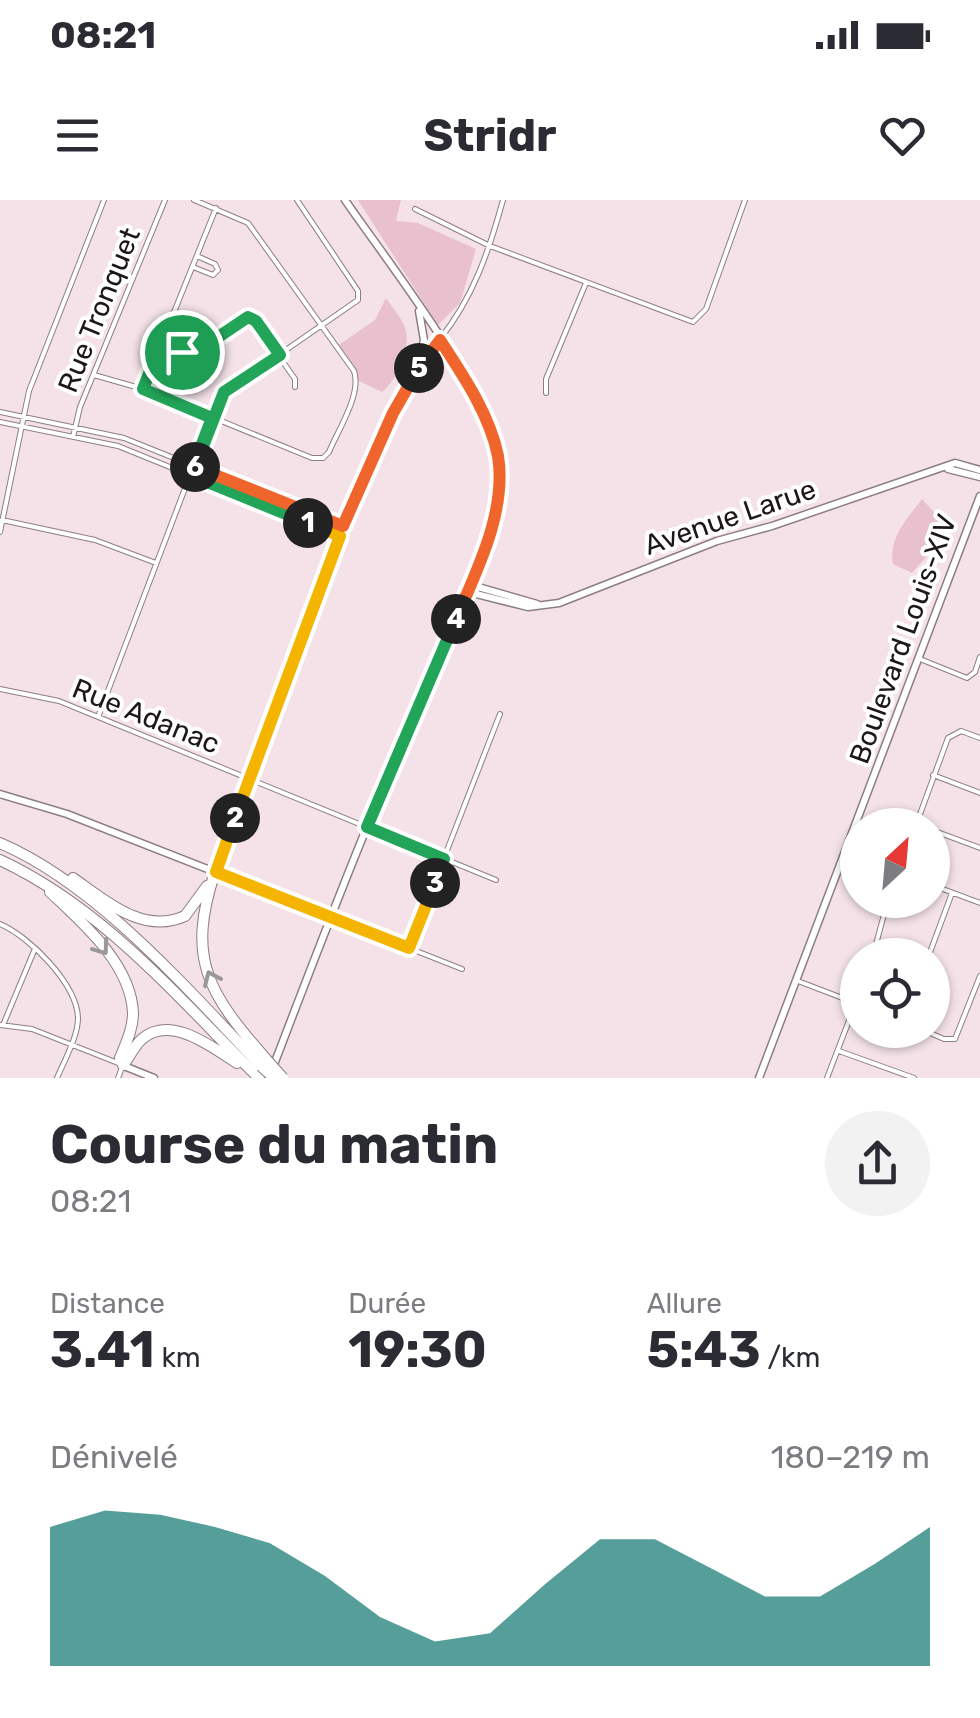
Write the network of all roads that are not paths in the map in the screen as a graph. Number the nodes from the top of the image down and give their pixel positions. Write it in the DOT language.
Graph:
graph roads {
  1 [pos="104,200"];
  2 [pos="165,200"];
  3 [pos="194,200"];
  4 [pos="297,200"];
  5 [pos="345,200"];
  6 [pos="504,200"];
  7 [pos="745,200"];
  8 [pos="216,208"];
  9 [pos="414,208"];
  10 [pos="490,246"];
  11 [pos="197,256"];
  12 [pos="192,267"];
  13 [pos="586,282"];
  14 [pos="418,305"];
  15 [pos="322,326"];
  16 [pos="440,340"];
  17 [pos="161,343"];
  18 [pos="280,355"];
  19 [pos="416,372"];
  20 [pos="94,375"];
  21 [pos="295,387"];
  22 [pos="143,389"];
  23 [pos="546,392"];
  24 [pos="0,412"];
  25 [pos="24,417"];
  26 [pos="212,418"];
  27 [pos="0,422"];
  28 [pos="22,427"];
  29 [pos="75,428"];
  30 [pos="73,437"];
  31 [pos="193,466"];
  32 [pos="980,474"];
  33 [pos="190,475"];
  34 [pos="980,496"];
  35 [pos="2,520"];
  36 [pos="343,526"];
  37 [pos="0,532"];
  38 [pos="340,536"];
  39 [pos="156,562"];
  40 [pos="469,588"];
  41 [pos="980,657"];
  42 [pos="920,659"];
  43 [pos="0,689"];
  44 [pos="500,714"];
  45 [pos="98,716"];
  46 [pos="980,738"];
  47 [pos="934,776"];
  48 [pos="249,779"];
  49 [pos="980,793"];
  50 [pos="0,794"];
  51 [pos="923,808"];
  52 [pos="367,827"];
  53 [pos="950,837"];
  54 [pos="0,842"];
  55 [pos="980,848"];
  56 [pos="444,859"];
  57 [pos="0,860"];
  58 [pos="48,868"];
  59 [pos="216,872"];
  60 [pos="35,878"];
  61 [pos="496,880"];
  62 [pos="952,892"];
  63 [pos="980,903"];
  64 [pos="330,917"];
  65 [pos="0,924"];
  66 [pos="935,938"];
  67 [pos="409,948"];
  68 [pos="35,949"];
  69 [pos="462,969"];
  70 [pos="980,976"];
  71 [pos="798,980"];
  72 [pos="840,995"];
  73 [pos="2,1025"];
  74 [pos="950,1038"];
  75 [pos="71,1043"];
  76 [pos="840,1044"];
  77 [pos="837,1051"];
  78 [pos="123,1066"];
  79 [pos="884,1067"];
  80 [pos="260,1069"];
  81 [pos="57,1078"];
  82 [pos="118,1078"];
  83 [pos="154,1078"];
  84 [pos="271,1078"];
  85 [pos="284,1078"];
  86 [pos="759,1078"];
  87 [pos="827,1078"];
  88 [pos="880,1078"];
  89 [pos="914,1078"];
  1 -- 25 [label="street"];
  2 -- 20 [label="street, Rue Tronquet"];
  3 -- 8 [label="street"];
  4 -- 15 [label="street"];
  5 -- 14 [label="street"];
  6 -- 10 [label="street"];
  7 -- 13 [label="street"];
  8 -- 11 [label="street"];
  8 -- 15 [label="street"];
  9 -- 10 [label="street"];
  10 -- 13 [label="street"];
  10 -- 16 [label="street"];
  11 -- 12 [label="street"];
  11 -- 12 [label="street"];
  12 -- 17 [label="street"];
  13 -- 23 [label="street"];
  14 -- 16 [label="street"];
  14 -- 19 [label="street"];
  15 -- 18 [label="street"];
  15 -- 26 [label="street"];
  16 -- 19 [label="street"];
  16 -- 40 [label="street"];
  17 -- 18 [label="street"];
  17 -- 22 [label="street"];
  18 -- 21 [label="street"];
  18 -- 26 [label="street"];
  19 -- 36 [label="street"];
  20 -- 22 [label="street"];
  20 -- 29 [label="street, Rue Tronquet"];
  22 -- 26 [label="street"];
  24 -- 25 [label="street"];
  25 -- 28 [label="street"];
  25 -- 29 [label="street"];
  26 -- 31 [label="street"];
  27 -- 28 [label="street"];
  28 -- 30 [label="street"];
  28 -- 35 [label="street"];
  29 -- 30 [label="street, Rue Tronquet"];
  29 -- 31 [label="street"];
  30 -- 33 [label="street"];
  31 -- 33 [label="street"];
  31 -- 36 [label="street"];
  32 -- 40 [label="street, Avenue Larue"];
  33 -- 38 [label="street"];
  33 -- 39 [label="street"];
  34 -- 42 [label="street, Boulevard Louis-XIV"];
  35 -- 37 [label="street"];
  35 -- 39 [label="street"];
  36 -- 38 [label="street"];
  38 -- 48 [label="street"];
  39 -- 45 [label="street"];
  40 -- 52 [label="street"];
  41 -- 42 [label="street"];
  42 -- 71 [label="street, Boulevard Louis-XIV"];
  43 -- 45 [label="street, Rue Adanac"];
  44 -- 56 [label="street"];
  45 -- 48 [label="street, Rue Adanac"];
  46 -- 47 [label="street"];
  47 -- 49 [label="street"];
  47 -- 51 [label="street"];
  48 -- 52 [label="street, Rue Adanac"];
  48 -- 59 [label="street"];
  50 -- 59 [label="street"];
  52 -- 56 [label="street, Rue Adanac"];
  52 -- 64 [label="street"];
  53 -- 55 [label="street"];
  54 -- 58 [label="highway"];
  56 -- 61 [label="street, Rue Adanac"];
  56 -- 67 [label="street"];
  57 -- 60 [label="highway"];
  58 -- 59 [label="highway"];
  58 -- 80 [label="highway"];
  59 -- 64 [label="street"];
  80 -- 59 [label="highway, one-way"];
  60 -- 78 [label="highway, one-way"];
  60 -- 80 [label="highway"];
  62 -- 63 [label="street"];
  62 -- 66 [label="street"];
  64 -- 67 [label="street"];
  64 -- 84 [label="street"];
  65 -- 68 [label="street"];
  67 -- 69 [label="street"];
  68 -- 73 [label="street"];
  68 -- 75 [label="street"];
  70 -- 74 [label="street"];
  71 -- 72 [label="street"];
  71 -- 86 [label="street, Boulevard Louis-XIV"];
  73 -- 75 [label="street"];
  75 -- 78 [label="street"];
  75 -- 81 [label="street"];
  76 -- 77 [label="street"];
  77 -- 79 [label="street"];
  77 -- 87 [label="street"];
  78 -- 80 [label="highway"];
  78 -- 82 [label="street"];
  78 -- 83 [label="street"];
  79 -- 88 [label="street"];
  79 -- 89 [label="street"];
  80 -- 84 [label="highway, bridge"];
  80 -- 85 [label="highway, bridge"];
}
